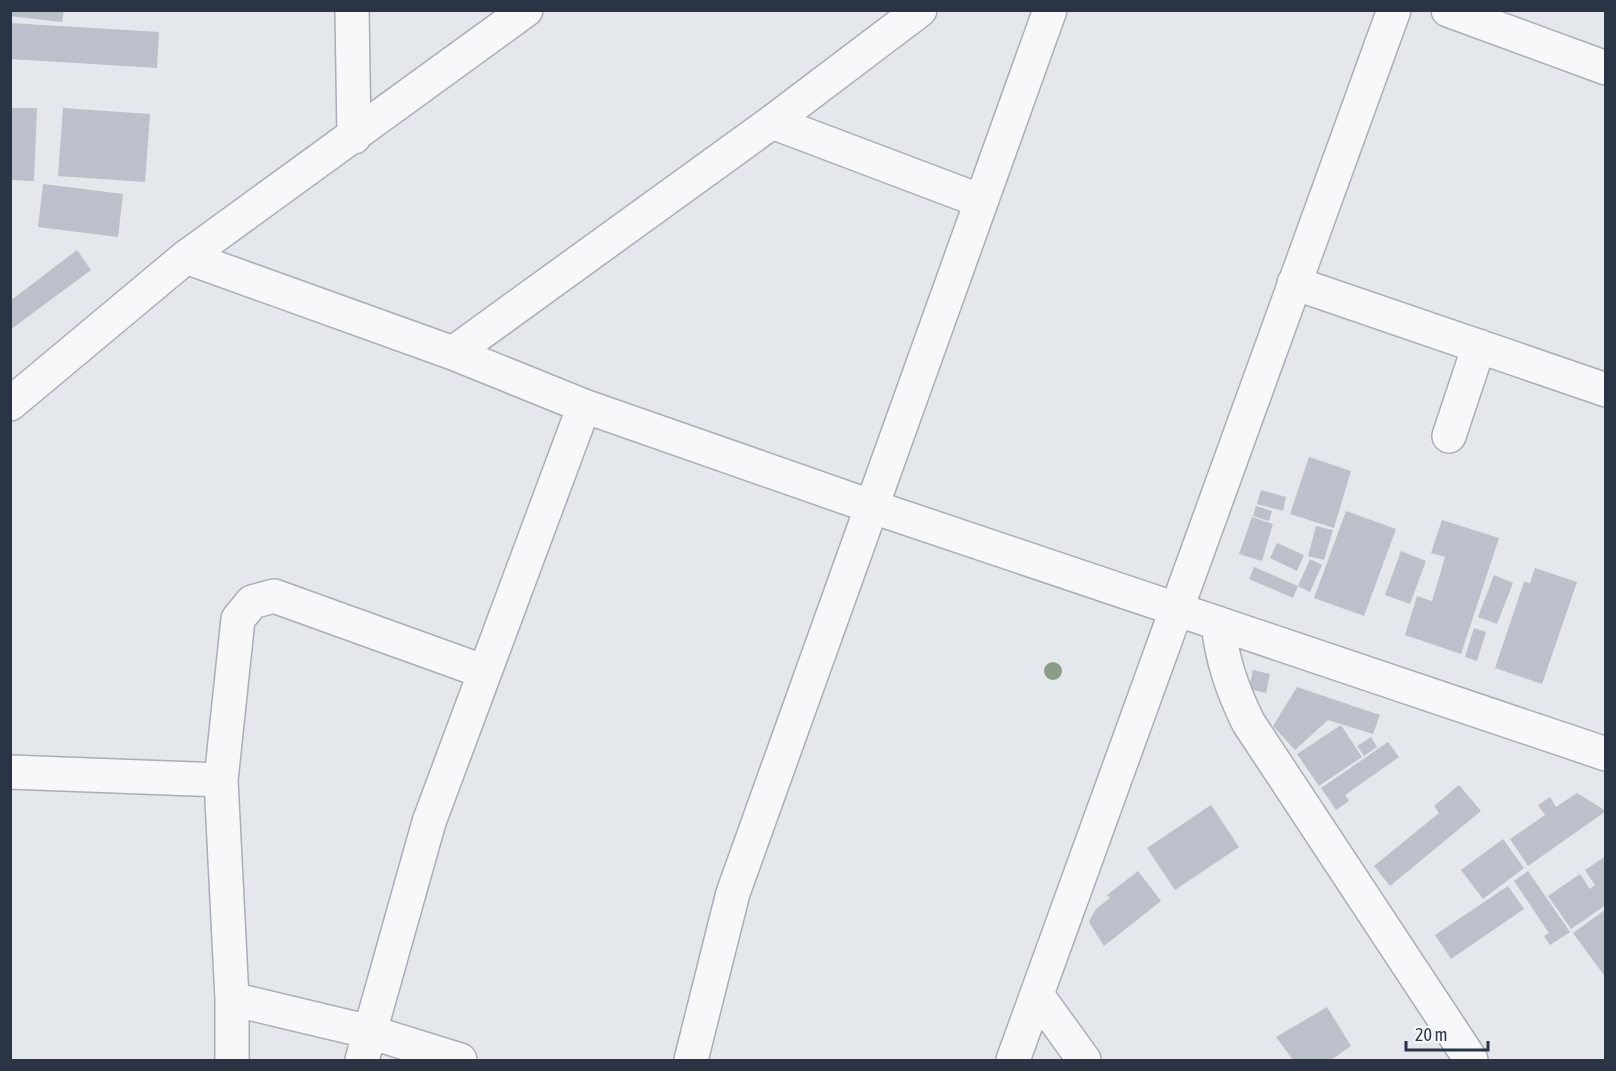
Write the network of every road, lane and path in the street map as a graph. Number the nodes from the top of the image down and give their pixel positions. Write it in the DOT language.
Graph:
graph roads {
  1 [pos="352,10"];
  2 [pos="526,10"];
  3 [pos="920,10"];
  4 [pos="1050,10"];
  5 [pos="1394,10"];
  6 [pos="1448,10"];
  7 [pos="1605,68"];
  8 [pos="772,122"];
  9 [pos="354,136"];
  10 [pos="981,201"];
  11 [pos="186,257"];
  12 [pos="1294,283"];
  13 [pos="1479,346"];
  14 [pos="453,353"];
  15 [pos="1605,390"];
  16 [pos="10,404"];
  17 [pos="584,406"];
  18 [pos="1449,436"];
  19 [pos="870,506"];
  20 [pos="1176,609"];
  21 [pos="1218,623"];
  22 [pos="485,672"];
  23 [pos="1605,754"];
  24 [pos="10,772"];
  25 [pos="221,780"];
  26 [pos="1037,995"];
  27 [pos="232,999"];
  28 [pos="366,1046"];
  29 [pos="232,1060"];
  30 [pos="460,1060"];
  31 [pos="691,1060"];
  32 [pos="1013,1060"];
  33 [pos="1084,1060"];
  34 [pos="1471,1060"];
  1 -- 9 [label="street"];
  2 -- 9 [label="street"];
  3 -- 8 [label="street"];
  4 -- 10 [label="street"];
  5 -- 12 [label="street"];
  6 -- 7 [label="street"];
  8 -- 10 [label="street"];
  8 -- 14 [label="street"];
  9 -- 11 [label="street"];
  10 -- 19 [label="street"];
  11 -- 14 [label="street"];
  11 -- 16 [label="street"];
  12 -- 13 [label="street"];
  12 -- 20 [label="street"];
  13 -- 15 [label="street"];
  13 -- 18 [label="street"];
  14 -- 17 [label="street"];
  17 -- 19 [label="street"];
  17 -- 22 [label="street"];
  19 -- 20 [label="street"];
  19 -- 31 [label="street"];
  20 -- 21 [label="street"];
  20 -- 26 [label="street"];
  21 -- 23 [label="street"];
  21 -- 34 [label="street"];
  22 -- 25 [label="street"];
  22 -- 28 [label="street"];
  24 -- 25 [label="street"];
  25 -- 27 [label="street"];
  26 -- 32 [label="street"];
  26 -- 33 [label="street"];
  27 -- 28 [label="street"];
  27 -- 29 [label="street"];
  28 -- 30 [label="street"];
}
